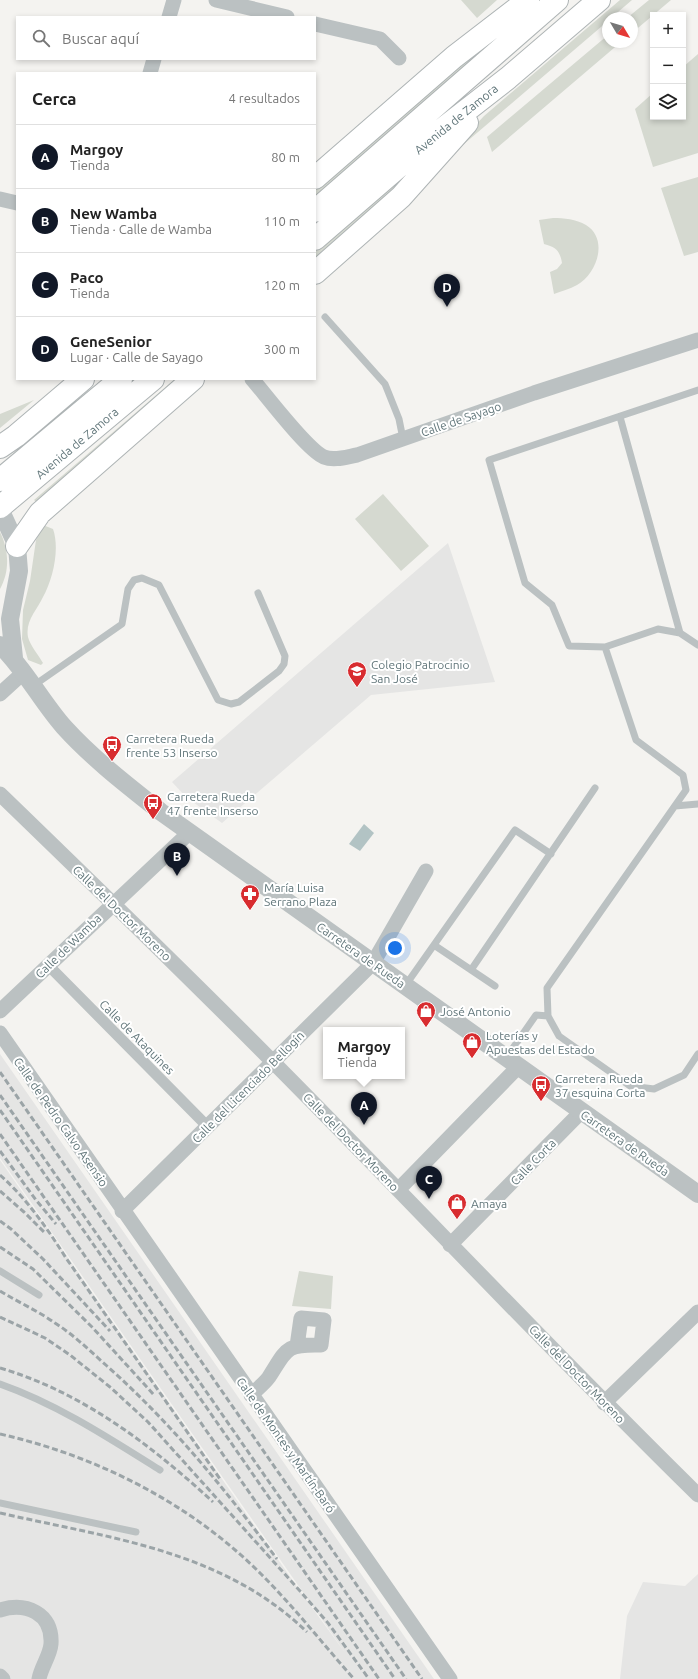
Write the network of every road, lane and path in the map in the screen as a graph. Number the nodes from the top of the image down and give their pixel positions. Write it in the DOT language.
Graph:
graph roads {
  1 [pos="174,0"];
  2 [pos="216,0"];
  3 [pos="528,0"];
  4 [pos="557,0"];
  5 [pos="598,1"];
  6 [pos="168,16"];
  7 [pos="283,16"];
  8 [pos="316,24"];
  9 [pos="399,58"];
  10 [pos="154,60"];
  11 [pos="150,72"];
  12 [pos="508,78"];
  13 [pos="316,177"];
  14 [pos="0,199"];
  15 [pos="16,203"];
  16 [pos="316,210"];
  17 [pos="316,238"];
  18 [pos="316,272"];
  19 [pos="325,317"];
  20 [pos="698,340"];
  21 [pos="81,380"];
  22 [pos="120,380"];
  23 [pos="152,380"];
  24 [pos="192,380"];
  25 [pos="253,380"];
  26 [pos="698,390"];
  27 [pos="620,417"];
  28 [pos="403,439"];
  29 [pos="0,447"];
  30 [pos="0,480"];
  31 [pos="0,508"];
  32 [pos="17,546"];
  33 [pos="15,590"];
  34 [pos="258,593"];
  35 [pos="0,606"];
  36 [pos="680,633"];
  37 [pos="0,645"];
  38 [pos="698,645"];
  39 [pos="605,646"];
  40 [pos="14,658"];
  41 [pos="28,680"];
  42 [pos="0,694"];
  43 [pos="595,788"];
  44 [pos="0,794"];
  45 [pos="698,804"];
  46 [pos="675,806"];
  47 [pos="189,832"];
  48 [pos="551,854"];
  49 [pos="426,871"];
  50 [pos="113,903"];
  51 [pos="434,945"];
  52 [pos="373,963"];
  53 [pos="48,965"];
  54 [pos="471,970"];
  55 [pos="405,986"];
  56 [pos="495,986"];
  57 [pos="0,1011"];
  58 [pos="548,1016"];
  59 [pos="0,1034"];
  60 [pos="698,1054"];
  61 [pos="273,1062"];
  62 [pos="512,1062"];
  63 [pos="581,1112"];
  64 [pos="208,1127"];
  65 [pos="398,1190"];
  66 [pos="698,1194"];
  67 [pos="122,1211"];
  68 [pos="450,1245"];
  69 [pos="0,1271"];
  70 [pos="39,1295"];
  71 [pos="698,1312"];
  72 [pos="297,1346"];
  73 [pos="0,1384"];
  74 [pos="251,1395"];
  75 [pos="604,1403"];
  76 [pos="160,1470"];
  77 [pos="698,1494"];
  78 [pos="0,1503"];
  79 [pos="136,1532"];
  80 [pos="0,1610"];
  81 [pos="0,1676"];
  82 [pos="3,1679"];
  83 [pos="39,1679"];
  84 [pos="450,1679"];
  1 -- 6 [label="street"];
  2 -- 7 [label="street"];
  3 -- 13 [label="highway"];
  4 -- 16 [label="highway, Avenida de Zamora"];
  5 -- 12 [label="highway, Avenida de Zamora"];
  8 -- 9 [label="street"];
  10 -- 11 [label="street"];
  12 -- 17 [label="highway, Avenida de Zamora"];
  12 -- 18 [label="highway"];
  14 -- 15 [label="street"];
  19 -- 28 [label="lane"];
  20 -- 28 [label="street, Calle de Sayago"];
  21 -- 29 [label="highway"];
  22 -- 30 [label="highway, Avenida de Zamora"];
  23 -- 31 [label="highway, Avenida de Zamora"];
  24 -- 32 [label="highway"];
  25 -- 28 [label="street, Calle de Sayago"];
  26 -- 27 [label="lane"];
  27 -- 36 [label="lane"];
  27 -- 39 [label="lane"];
  31 -- 32 [label="street"];
  32 -- 33 [label="street, Carretera de Rueda"];
  33 -- 35 [label="street"];
  33 -- 40 [label="street, Carretera de Rueda"];
  34 -- 41 [label="lane"];
  36 -- 38 [label="lane"];
  36 -- 39 [label="lane"];
  37 -- 40 [label="street, Carretera de Rueda"];
  39 -- 46 [label="lane"];
  40 -- 41 [label="street, Carretera de Rueda"];
  41 -- 42 [label="street"];
  41 -- 47 [label="street, Carretera de Rueda"];
  43 -- 48 [label="lane"];
  44 -- 50 [label="street, Calle del Doctor Moreno"];
  45 -- 46 [label="lane"];
  46 -- 58 [label="lane"];
  47 -- 50 [label="street, Calle de Wamba"];
  47 -- 52 [label="street, Carretera de Rueda"];
  48 -- 51 [label="lane"];
  48 -- 54 [label="lane"];
  49 -- 52 [label="street, Calle del Licenciado Bellogín"];
  50 -- 53 [label="street, Calle de Wamba"];
  50 -- 61 [label="street, Calle del Doctor Moreno"];
  51 -- 54 [label="lane"];
  51 -- 55 [label="lane"];
  52 -- 55 [label="street, Carretera de Rueda"];
  52 -- 61 [label="street, Calle del Licenciado Bellogín"];
  53 -- 57 [label="street, Calle de Wamba"];
  53 -- 64 [label="street, Calle de Ataquines"];
  54 -- 56 [label="lane"];
  55 -- 62 [label="street, Carretera de Rueda"];
  58 -- 60 [label="lane"];
  58 -- 62 [label="lane"];
  59 -- 67 [label="street, Calle de Pedro Calvo Asensio"];
  61 -- 64 [label="street, Calle del Licenciado Bellogín"];
  61 -- 65 [label="street, Calle del Doctor Moreno"];
  62 -- 63 [label="street, Carretera de Rueda"];
  62 -- 65 [label="street"];
  63 -- 66 [label="street, Carretera de Rueda"];
  63 -- 68 [label="street, Calle Corta"];
  64 -- 67 [label="street, Calle del Licenciado Bellogín"];
  65 -- 68 [label="street, Calle del Doctor Moreno"];
  67 -- 74 [label="street, Calle de Montes y Martín-Baró"];
  68 -- 75 [label="street, Calle del Doctor Moreno"];
  69 -- 70 [label="lane"];
  71 -- 75 [label="street"];
  72 -- 74 [label="street"];
  73 -- 76 [label="lane"];
  74 -- 84 [label="street, Calle de Montes y Martín-Baró"];
  75 -- 77 [label="street, Calle del Doctor Moreno"];
  78 -- 79 [label="lane"];
  80 -- 83 [label="street"];
  81 -- 82 [label="street"];
}
